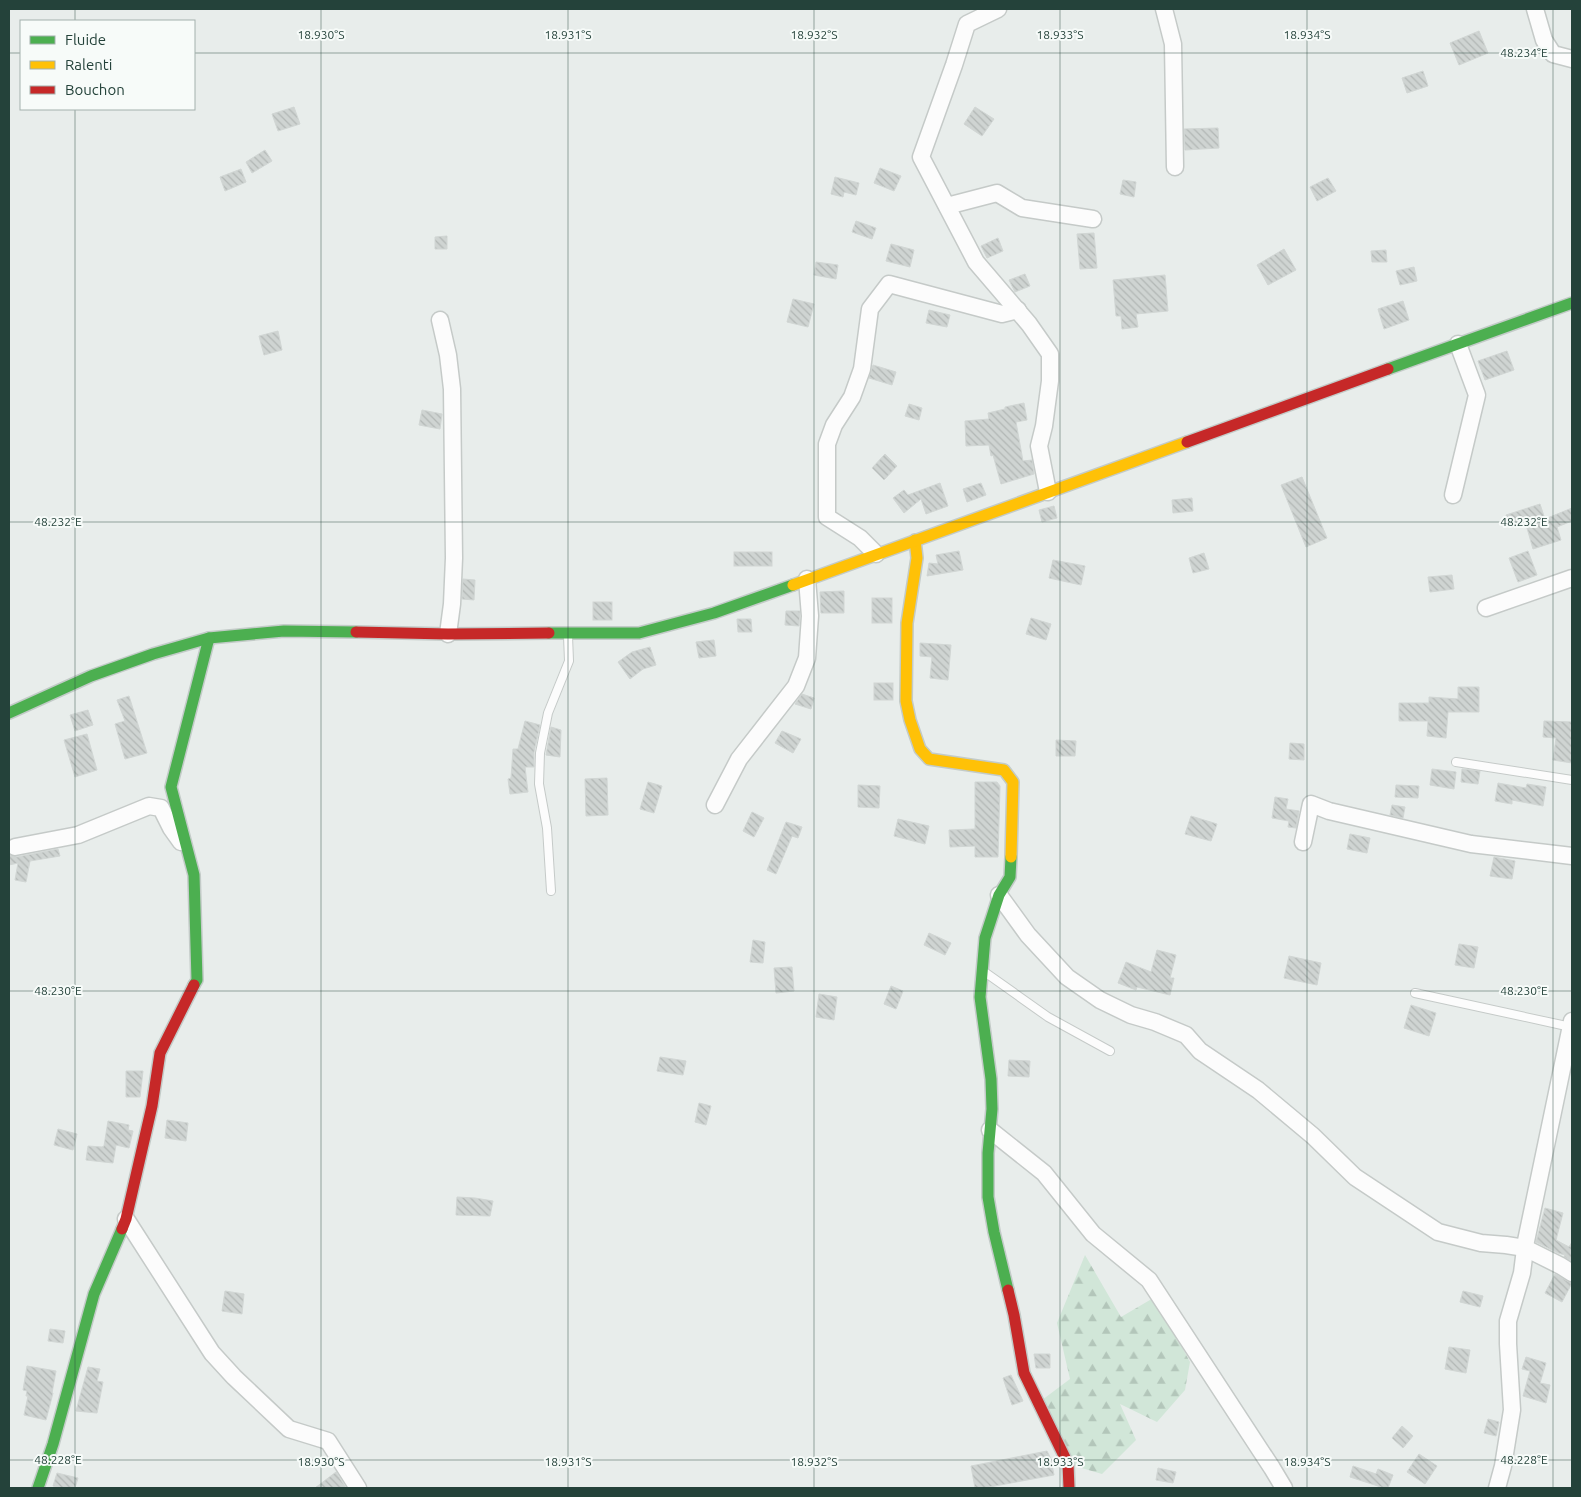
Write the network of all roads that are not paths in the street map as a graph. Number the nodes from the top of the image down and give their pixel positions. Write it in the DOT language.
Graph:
graph roads {
  1 [pos="998,9"];
  2 [pos="1164,9"];
  3 [pos="1535,9"];
  4 [pos="1572,59"];
  5 [pos="1175,166"];
  6 [pos="947,206"];
  7 [pos="1093,219"];
  8 [pos="1572,303"];
  9 [pos="1018,310"];
  10 [pos="440,320"];
  11 [pos="1458,344"];
  12 [pos="1048,492"];
  13 [pos="1453,494"];
  14 [pos="915,540"];
  15 [pos="876,554"];
  16 [pos="1572,578"];
  17 [pos="807,579"];
  18 [pos="1486,608"];
  19 [pos="448,634"];
  20 [pos="568,634"];
  21 [pos="209,638"];
  22 [pos="9,713"];
  23 [pos="1456,762"];
  24 [pos="1572,780"];
  25 [pos="715,805"];
  26 [pos="1303,842"];
  27 [pos="15,847"];
  28 [pos="188,852"];
  29 [pos="1572,856"];
  30 [pos="550,890"];
  31 [pos="999,895"];
  32 [pos="982,970"];
  33 [pos="1415,993"];
  34 [pos="1572,1024"];
  35 [pos="1110,1051"];
  36 [pos="990,1130"];
  37 [pos="126,1219"];
  38 [pos="1525,1248"];
  39 [pos="1572,1273"];
  40 [pos="38,1488"];
  41 [pos="358,1488"];
  42 [pos="1070,1488"];
  43 [pos="1284,1488"];
  44 [pos="1497,1488"];
  1 -- 6 [label="street"];
  2 -- 5 [label="street"];
  3 -- 4 [label="street"];
  6 -- 7 [label="street"];
  6 -- 9 [label="street"];
  8 -- 11 [label="street"];
  9 -- 12 [label="street"];
  9 -- 15 [label="street"];
  10 -- 19 [label="street"];
  11 -- 12 [label="street"];
  11 -- 13 [label="street"];
  12 -- 14 [label="street"];
  14 -- 15 [label="street"];
  14 -- 31 [label="street"];
  15 -- 17 [label="street"];
  16 -- 18 [label="street"];
  17 -- 20 [label="street"];
  17 -- 25 [label="street"];
  19 -- 20 [label="street"];
  19 -- 21 [label="street"];
  20 -- 30 [label="lane"];
  21 -- 22 [label="street"];
  21 -- 28 [label="street"];
  23 -- 24 [label="lane"];
  26 -- 29 [label="street"];
  27 -- 28 [label="street"];
  28 -- 37 [label="street"];
  31 -- 32 [label="street"];
  31 -- 38 [label="street"];
  32 -- 35 [label="lane"];
  32 -- 36 [label="street"];
  33 -- 34 [label="lane"];
  34 -- 38 [label="street"];
  36 -- 42 [label="street"];
  36 -- 43 [label="street"];
  37 -- 40 [label="street"];
  37 -- 41 [label="street"];
  38 -- 39 [label="street"];
  38 -- 44 [label="street"];
}
